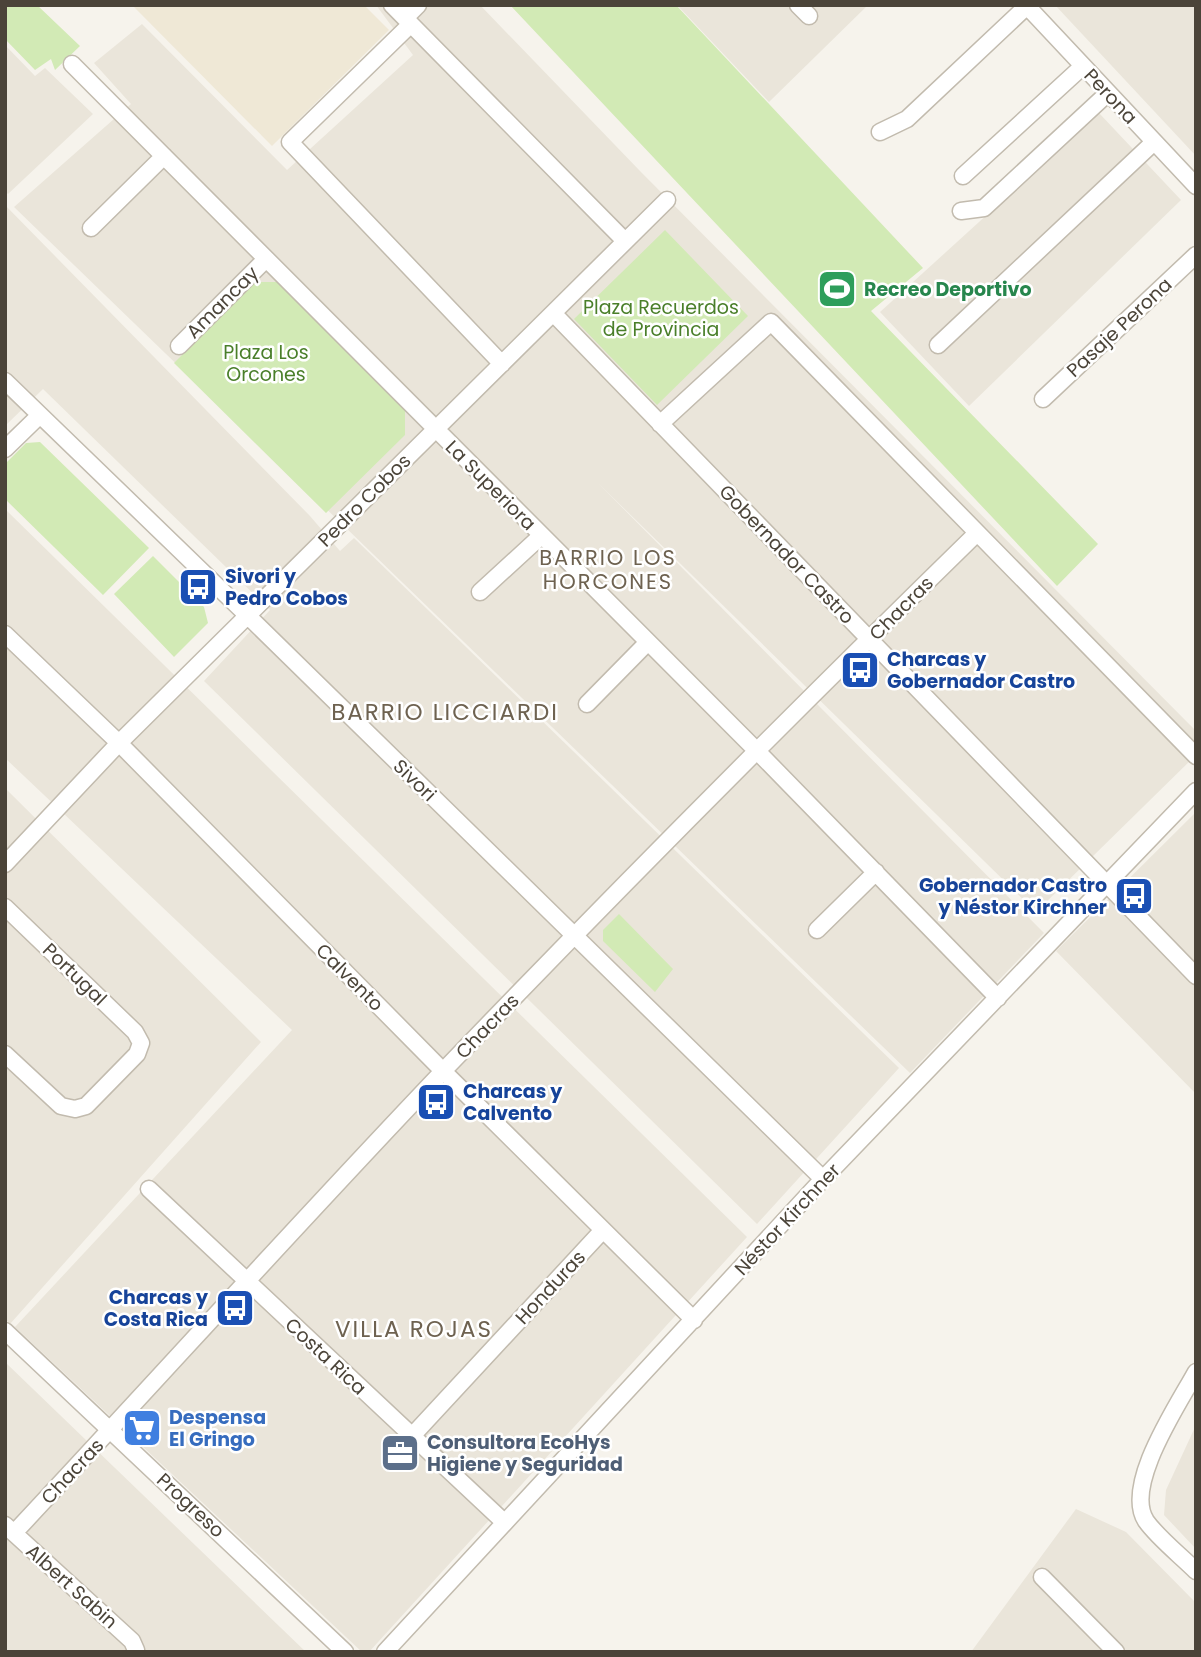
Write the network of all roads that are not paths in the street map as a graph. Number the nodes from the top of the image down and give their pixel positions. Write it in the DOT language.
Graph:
graph roads {
  1 [pos="392,5"];
  2 [pos="418,5"];
  3 [pos="1026,6"];
  4 [pos="408,21"];
  5 [pos="72,64"];
  6 [pos="1083,66"];
  7 [pos="1108,93"];
  8 [pos="880,132"];
  9 [pos="1154,142"];
  10 [pos="164,156"];
  11 [pos="963,176"];
  12 [pos="1196,186"];
  13 [pos="667,200"];
  14 [pos="961,211"];
  15 [pos="91,228"];
  16 [pos="625,241"];
  17 [pos="1196,255"];
  18 [pos="266,259"];
  19 [pos="554,314"];
  20 [pos="938,345"];
  21 [pos="179,346"];
  22 [pos="502,364"];
  23 [pos="5,381"];
  24 [pos="1043,399"];
  25 [pos="40,415"];
  26 [pos="660,424"];
  27 [pos="436,429"];
  28 [pos="5,449"];
  29 [pos="976,533"];
  30 [pos="541,536"];
  31 [pos="480,592"];
  32 [pos="247,615"];
  33 [pos="5,634"];
  34 [pos="869,639"];
  35 [pos="648,642"];
  36 [pos="587,704"];
  37 [pos="119,743"];
  38 [pos="756,750"];
  39 [pos="1196,756"];
  40 [pos="1196,792"];
  41 [pos="5,863"];
  42 [pos="876,872"];
  43 [pos="1107,884"];
  44 [pos="5,906"];
  45 [pos="817,930"];
  46 [pos="574,936"];
  47 [pos="1196,976"];
  48 [pos="998,998"];
  49 [pos="5,1054"];
  50 [pos="443,1071"];
  51 [pos="823,1180"];
  52 [pos="149,1189"];
  53 [pos="603,1230"];
  54 [pos="246,1281"];
  55 [pos="694,1320"];
  56 [pos="5,1331"];
  57 [pos="1196,1372"];
  58 [pos="110,1430"];
  59 [pos="412,1436"];
  60 [pos="504,1522"];
  61 [pos="10,1529"];
  62 [pos="1196,1571"];
  63 [pos="1042,1577"];
  64 [pos="135,1651"];
  65 [pos="345,1652"];
  66 [pos="385,1652"];
  67 [pos="1116,1652"];
  1 -- 4 [label="street"];
  2 -- 4 [label="street"];
  3 -- 6 [label="street, Perona"];
  3 -- 8 [label="street"];
  4 -- 16 [label="street"];
  4 -- 22 [label="street"];
  5 -- 10 [label="street, La Superiora"];
  6 -- 7 [label="street, Perona"];
  6 -- 11 [label="street"];
  7 -- 9 [label="street, Perona"];
  7 -- 14 [label="street"];
  9 -- 12 [label="street, Perona"];
  9 -- 20 [label="street"];
  10 -- 15 [label="street"];
  10 -- 18 [label="street, La Superiora"];
  13 -- 16 [label="street, Pedro Cobos"];
  16 -- 19 [label="street, Pedro Cobos"];
  17 -- 24 [label="street, Pasaje Perona"];
  18 -- 21 [label="street, Amancay"];
  18 -- 27 [label="street, La Superiora"];
  19 -- 22 [label="street, Pedro Cobos"];
  19 -- 26 [label="street, Gobernador Castro"];
  22 -- 27 [label="street, Pedro Cobos"];
  23 -- 25 [label="street, Sivori"];
  25 -- 28 [label="street"];
  25 -- 32 [label="street, Sivori"];
  26 -- 29 [label="street"];
  26 -- 34 [label="street, Gobernador Castro"];
  27 -- 30 [label="street, La Superiora"];
  27 -- 32 [label="street, Pedro Cobos"];
  29 -- 34 [label="street, Chacras"];
  29 -- 39 [label="street"];
  30 -- 31 [label="street"];
  30 -- 35 [label="street, La Superiora"];
  32 -- 37 [label="street, Pedro Cobos"];
  32 -- 46 [label="street, Sivori"];
  33 -- 37 [label="street, Calvento"];
  34 -- 38 [label="street, Chacras"];
  34 -- 43 [label="street, Gobernador Castro"];
  35 -- 36 [label="street"];
  35 -- 38 [label="street, La Superiora"];
  37 -- 41 [label="street, Pedro Cobos"];
  37 -- 50 [label="street, Calvento"];
  38 -- 42 [label="street, La Superiora"];
  38 -- 46 [label="street, Chacras"];
  40 -- 43 [label="street, Néstor Kirchner"];
  42 -- 45 [label="street"];
  42 -- 48 [label="street, La Superiora"];
  43 -- 47 [label="street, Gobernador Castro"];
  43 -- 48 [label="street, Néstor Kirchner"];
  44 -- 49 [label="street, Portugal"];
  46 -- 50 [label="street, Chacras"];
  46 -- 51 [label="street, Sivori"];
  48 -- 51 [label="street, Néstor Kirchner"];
  50 -- 53 [label="street, Calvento"];
  50 -- 54 [label="street, Chacras"];
  51 -- 55 [label="street, Néstor Kirchner"];
  52 -- 54 [label="street, Costa Rica"];
  53 -- 55 [label="street, Calvento"];
  53 -- 59 [label="street, Honduras"];
  54 -- 58 [label="street, Chacras"];
  54 -- 59 [label="street, Costa Rica"];
  55 -- 60 [label="street, Néstor Kirchner"];
  56 -- 58 [label="street, Progreso"];
  57 -- 62 [label="street"];
  58 -- 61 [label="street, Chacras"];
  58 -- 65 [label="street, Progreso"];
  59 -- 60 [label="street, Costa Rica"];
  60 -- 66 [label="street, Néstor Kirchner"];
  61 -- 64 [label="street, Albert Sabin"];
  63 -- 67 [label="street"];
}
